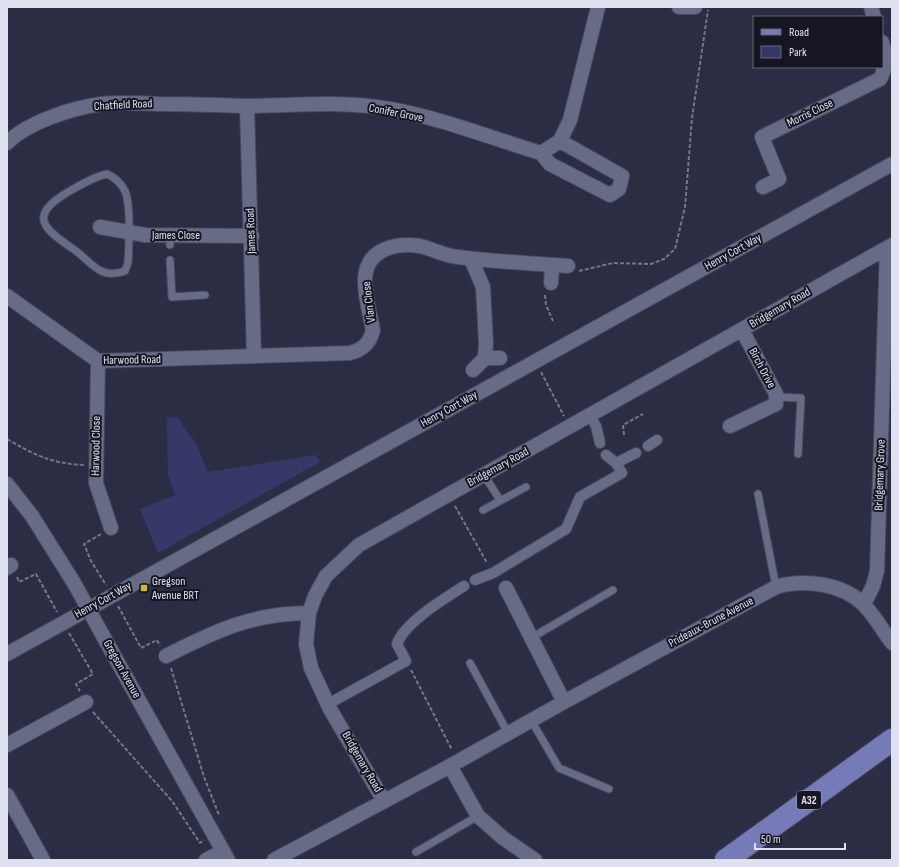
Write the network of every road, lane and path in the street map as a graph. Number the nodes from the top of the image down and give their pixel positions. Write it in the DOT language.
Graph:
graph roads {
  1 [pos="598,7"];
  2 [pos="679,7"];
  3 [pos="695,7"];
  4 [pos="708,7"];
  5 [pos="883,45"];
  6 [pos="247,106"];
  7 [pos="9,136"];
  8 [pos="560,141"];
  9 [pos="541,153"];
  10 [pos="892,164"];
  11 [pos="763,187"];
  12 [pos="100,227"];
  13 [pos="128,232"];
  14 [pos="252,236"];
  15 [pos="890,246"];
  16 [pos="471,259"];
  17 [pos="170,260"];
  18 [pos="552,265"];
  19 [pos="568,266"];
  20 [pos="551,282"];
  21 [pos="205,295"];
  22 [pos="7,296"];
  23 [pos="742,330"];
  24 [pos="254,356"];
  25 [pos="485,358"];
  26 [pos="500,358"];
  27 [pos="98,361"];
  28 [pos="539,368"];
  29 [pos="473,370"];
  30 [pos="776,397"];
  31 [pos="643,414"];
  32 [pos="590,416"];
  33 [pos="730,426"];
  34 [pos="570,427"];
  35 [pos="624,435"];
  36 [pos="7,439"];
  37 [pos="658,440"];
  38 [pos="600,443"];
  39 [pos="648,446"];
  40 [pos="636,453"];
  41 [pos="798,454"];
  42 [pos="606,455"];
  43 [pos="616,463"];
  44 [pos="95,465"];
  45 [pos="484,475"];
  46 [pos="7,484"];
  47 [pos="526,487"];
  48 [pos="448,494"];
  49 [pos="758,494"];
  50 [pos="500,500"];
  51 [pos="483,510"];
  52 [pos="110,528"];
  53 [pos="9,566"];
  54 [pos="493,573"];
  55 [pos="475,580"];
  56 [pos="464,586"];
  57 [pos="776,587"];
  58 [pos="108,588"];
  59 [pos="506,588"];
  60 [pos="613,590"];
  61 [pos="864,604"];
  62 [pos="117,605"];
  63 [pos="309,613"];
  64 [pos="59,614"];
  65 [pos="69,632"];
  66 [pos="531,638"];
  67 [pos="892,643"];
  68 [pos="7,654"];
  69 [pos="166,656"];
  70 [pos="406,661"];
  71 [pos="470,663"];
  72 [pos="86,702"];
  73 [pos="564,702"];
  74 [pos="328,704"];
  75 [pos="531,720"];
  76 [pos="508,733"];
  77 [pos="892,740"];
  78 [pos="7,745"];
  79 [pos="454,764"];
  80 [pos="609,789"];
  81 [pos="7,795"];
  82 [pos="384,801"];
  83 [pos="478,816"];
  84 [pos="221,820"];
  85 [pos="214,835"];
  86 [pos="416,852"];
  87 [pos="225,856"];
  88 [pos="531,859"];
  89 [pos="43,860"];
  90 [pos="206,860"];
  91 [pos="274,860"];
  92 [pos="726,860"];
  1 -- 8 [label="street"];
  2 -- 3 [label="street"];
  4 -- 19 [label="path"];
  5 -- 11 [label="street, Morris Close"];
  6 -- 7 [label="street, Chatfield Road"];
  6 -- 9 [label="street, Conifer Grove"];
  6 -- 14 [label="street, James Road"];
  8 -- 9 [label="street"];
  8 -- 9 [label="street, Conifer Grove"];
  10 -- 68 [label="street, Henry Cort Way"];
  12 -- 13 [label="street, James Close"];
  13 -- 13 [label="lane"];
  13 -- 14 [label="street, James Close"];
  14 -- 24 [label="street, James Road"];
  15 -- 23 [label="street, Bridgemary Road"];
  15 -- 61 [label="street, Bridgemary Grove"];
  16 -- 18 [label="street, Vian Close"];
  16 -- 24 [label="street, Vian Close"];
  16 -- 25 [label="street"];
  17 -- 21 [label="lane"];
  18 -- 19 [label="street, Vian Close"];
  18 -- 20 [label="street"];
  22 -- 27 [label="street, Harwood Road"];
  23 -- 30 [label="street, Birch Drive"];
  23 -- 32 [label="street, Bridgemary Road"];
  24 -- 27 [label="street, Harwood Road"];
  25 -- 26 [label="street"];
  25 -- 29 [label="street"];
  27 -- 44 [label="street, Harwood Close"];
  28 -- 34 [label="path"];
  30 -- 33 [label="street, Birch Drive"];
  30 -- 41 [label="lane"];
  31 -- 35 [label="path"];
  32 -- 34 [label="street, Bridgemary Road"];
  32 -- 38 [label="street"];
  34 -- 45 [label="street, Bridgemary Road"];
  36 -- 44 [label="path"];
  37 -- 39 [label="street"];
  40 -- 43 [label="street"];
  42 -- 43 [label="street"];
  43 -- 54 [label="street"];
  44 -- 52 [label="street, Harwood Close"];
  45 -- 48 [label="street, Bridgemary Road"];
  45 -- 50 [label="lane"];
  46 -- 85 [label="street, Gregson Avenue, bridge"];
  47 -- 50 [label="lane"];
  48 -- 54 [label="path"];
  48 -- 63 [label="street, Bridgemary Road"];
  49 -- 57 [label="lane"];
  50 -- 51 [label="lane"];
  52 -- 58 [label="path"];
  53 -- 64 [label="path"];
  54 -- 55 [label="street"];
  56 -- 70 [label="street"];
  57 -- 61 [label="street, Prideaux-Brune Avenue"];
  57 -- 73 [label="street, Prideaux-Brune Avenue"];
  59 -- 66 [label="street"];
  60 -- 66 [label="lane"];
  61 -- 67 [label="street"];
  62 -- 69 [label="path"];
  63 -- 69 [label="street"];
  63 -- 74 [label="street, Bridgemary Road"];
  65 -- 72 [label="path"];
  66 -- 73 [label="street"];
  69 -- 84 [label="path"];
  70 -- 74 [label="street"];
  70 -- 79 [label="path"];
  71 -- 76 [label="lane"];
  72 -- 78 [label="street"];
  72 -- 85 [label="path"];
  73 -- 75 [label="street, Prideaux-Brune Avenue"];
  74 -- 82 [label="street, Bridgemary Road"];
  75 -- 76 [label="street, Prideaux-Brune Avenue"];
  75 -- 80 [label="lane"];
  76 -- 79 [label="street, Prideaux-Brune Avenue"];
  77 -- 92 [label="main road, A32"];
  79 -- 82 [label="street, Prideaux-Brune Avenue"];
  79 -- 83 [label="street"];
  81 -- 89 [label="street"];
  82 -- 91 [label="street, Prideaux-Brune Avenue"];
  83 -- 86 [label="lane"];
  83 -- 88 [label="street"];
  85 -- 87 [label="street, Gregson Avenue"];
  87 -- 90 [label="street"];
}
